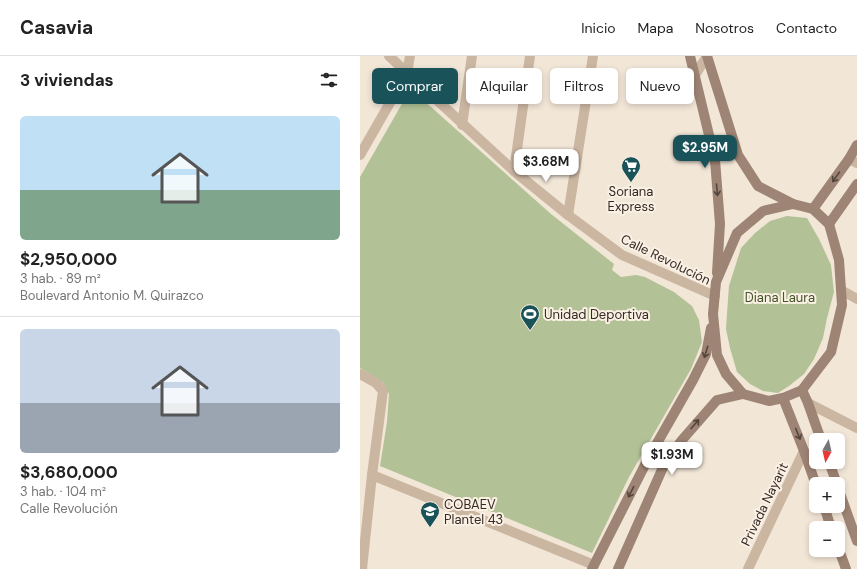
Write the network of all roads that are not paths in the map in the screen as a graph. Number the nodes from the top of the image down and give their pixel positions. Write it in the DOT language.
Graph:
graph roads {
  1 [pos="389,56"];
  2 [pos="410,56"];
  3 [pos="472,56"];
  4 [pos="530,56"];
  5 [pos="593,56"];
  6 [pos="690,56"];
  7 [pos="707,56"];
  8 [pos="402,68"];
  9 [pos="408,68"];
  10 [pos="695,75"];
  11 [pos="389,104"];
  12 [pos="440,104"];
  13 [pos="462,125"];
  14 [pos="857,145"];
  15 [pos="360,155"];
  16 [pos="853,161"];
  17 [pos="514,171"];
  18 [pos="857,184"];
  19 [pos="793,204"];
  20 [pos="813,209"];
  21 [pos="568,215"];
  22 [pos="829,224"];
  23 [pos="716,282"];
  24 [pos="841,290"];
  25 [pos="715,296"];
  26 [pos="857,300"];
  27 [pos="714,314"];
  28 [pos="360,374"];
  29 [pos="802,390"];
  30 [pos="743,394"];
  31 [pos="783,398"];
  32 [pos="808,403"];
  33 [pos="857,428"];
  34 [pos="819,433"];
  35 [pos="804,451"];
  36 [pos="372,475"];
  37 [pos="813,477"];
  38 [pos="845,508"];
  39 [pos="364,515"];
  40 [pos="857,541"];
  41 [pos="842,557"];
  42 [pos="593,567"];
  43 [pos="362,569"];
  44 [pos="618,569"];
  45 [pos="748,569"];
  46 [pos="846,569"];
  1 -- 8 [label="street, Calle Revolución"];
  2 -- 9 [label="street"];
  3 -- 13 [label="street"];
  4 -- 17 [label="street"];
  5 -- 21 [label="street"];
  6 -- 10 [label="main road"];
  7 -- 10 [label="street"];
  7 -- 19 [label="main road"];
  10 -- 23 [label="main road, one-way"];
  11 -- 15 [label="street"];
  12 -- 13 [label="street, Calle Revolución"];
  13 -- 17 [label="street, Calle Revolución"];
  14 -- 16 [label="main road"];
  16 -- 20 [label="main road, one-way"];
  17 -- 21 [label="street, Calle Revolución"];
  18 -- 22 [label="main road"];
  19 -- 20 [label="main road"];
  19 -- 23 [label="main road"];
  20 -- 22 [label="main road"];
  21 -- 25 [label="street, Calle Revolución"];
  22 -- 24 [label="main road"];
  23 -- 25 [label="main road"];
  24 -- 26 [label="street"];
  24 -- 29 [label="main road"];
  25 -- 27 [label="main road"];
  27 -- 30 [label="main road"];
  27 -- 42 [label="main road, one-way"];
  28 -- 36 [label="street"];
  29 -- 31 [label="main road"];
  29 -- 32 [label="main road"];
  30 -- 31 [label="main road"];
  44 -- 30 [label="main road, one-way"];
  31 -- 35 [label="main road, one-way"];
  32 -- 33 [label="street"];
  32 -- 34 [label="main road"];
  35 -- 37 [label="main road"];
  35 -- 45 [label="street, Privada Nayarit"];
  36 -- 39 [label="street"];
  36 -- 42 [label="street"];
  38 -- 40 [label="main road"];
  39 -- 43 [label="street"];
  41 -- 46 [label="main road"];
}
